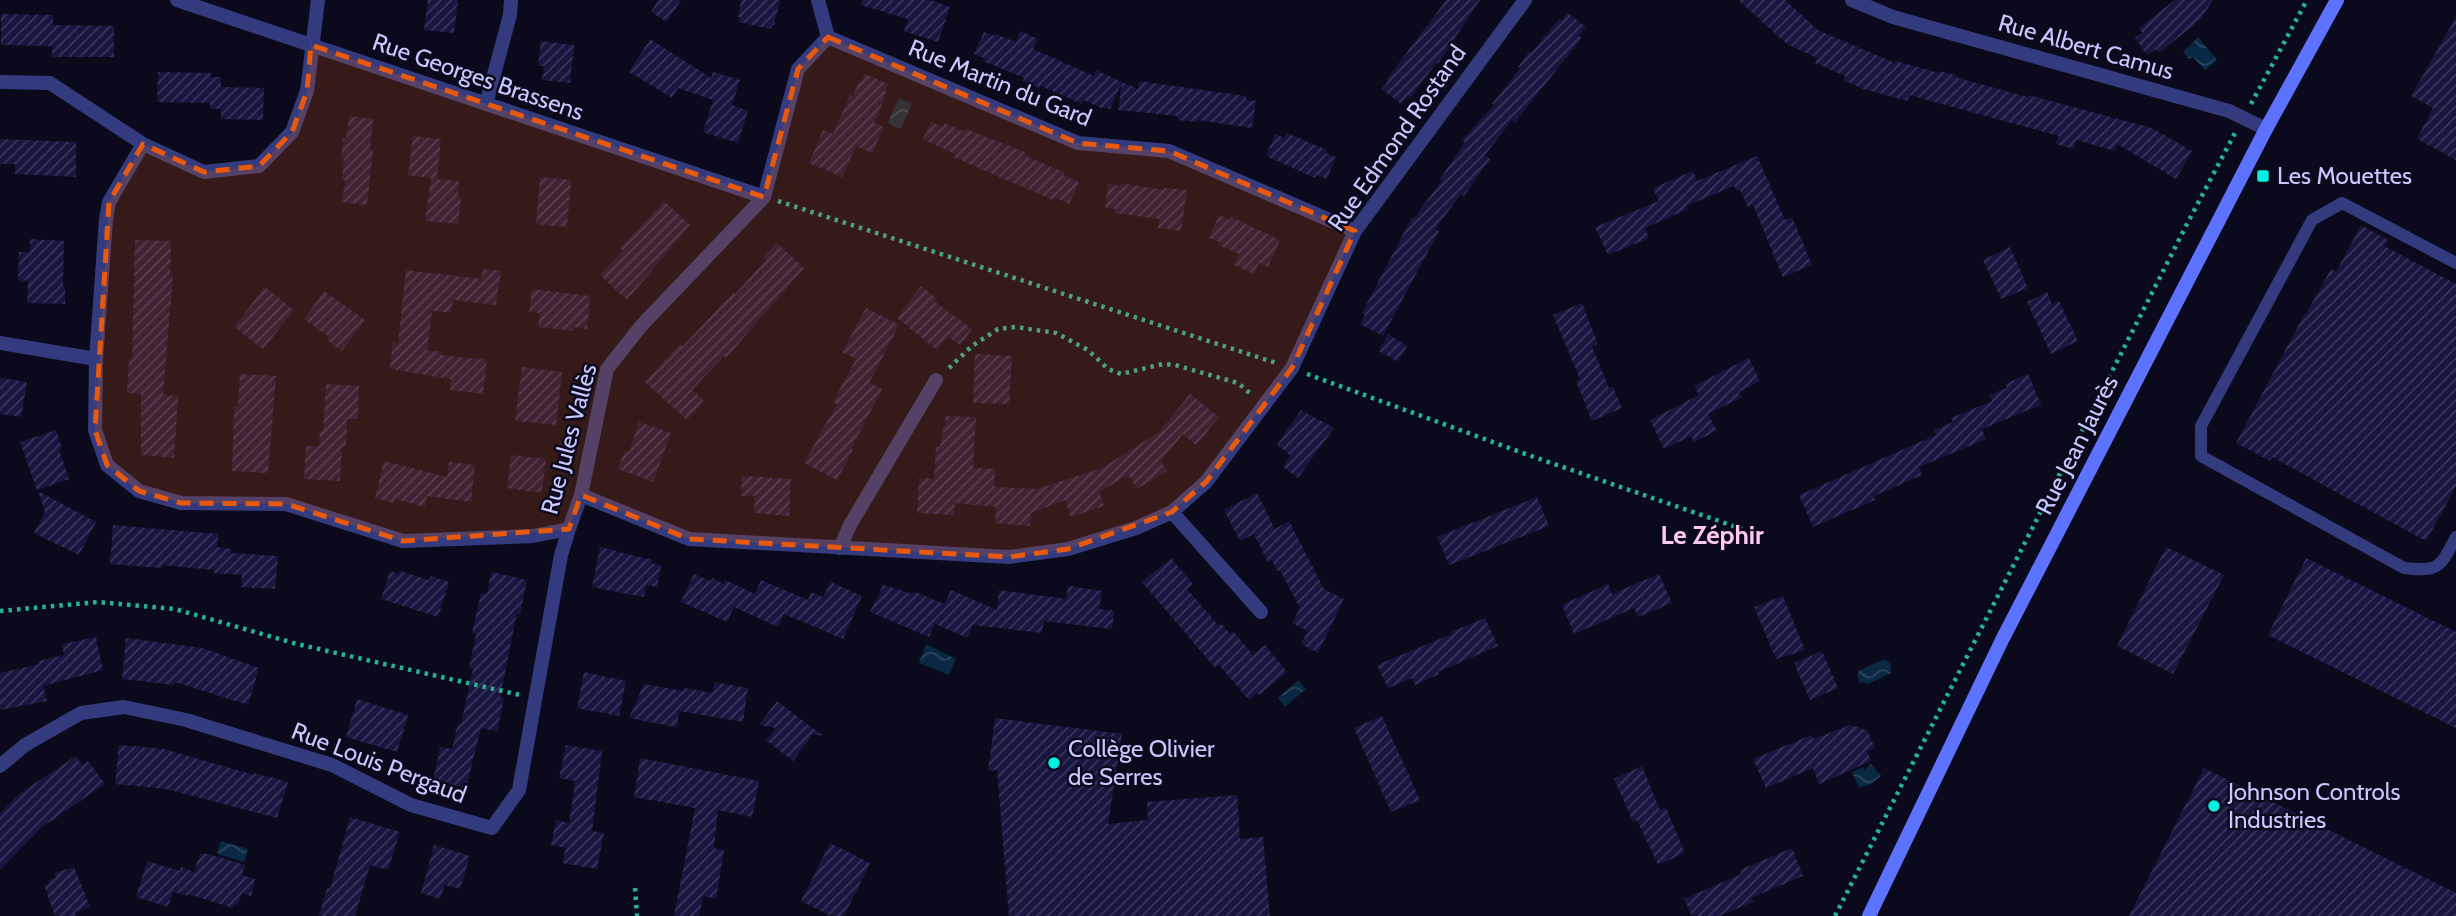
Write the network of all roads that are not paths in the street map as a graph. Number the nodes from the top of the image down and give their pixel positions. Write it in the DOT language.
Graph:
graph roads {
  1 [pos="177,0"];
  2 [pos="318,0"];
  3 [pos="511,0"];
  4 [pos="818,0"];
  5 [pos="1525,0"];
  6 [pos="1852,0"];
  7 [pos="2337,0"];
  8 [pos="828,37"];
  9 [pos="311,45"];
  10 [pos="0,82"];
  11 [pos="486,104"];
  12 [pos="2266,129"];
  13 [pos="143,144"];
  14 [pos="764,197"];
  15 [pos="1354,231"];
  16 [pos="2456,263"];
  17 [pos="0,343"];
  18 [pos="96,359"];
  19 [pos="936,380"];
  20 [pos="581,495"];
  21 [pos="1172,512"];
  22 [pos="569,529"];
  23 [pos="2456,537"];
  24 [pos="840,548"];
  25 [pos="1261,612"];
  26 [pos="0,766"];
  27 [pos="1870,916"];
  1 -- 9 [label="street, Rue Georges Brassens"];
  2 -- 9 [label="street"];
  3 -- 11 [label="street"];
  4 -- 8 [label="street"];
  5 -- 15 [label="street, Rue Edmond Rostand"];
  6 -- 12 [label="street, Rue Albert Camus"];
  7 -- 12 [label="main road, Rue Jean Jaurès"];
  8 -- 14 [label="street"];
  8 -- 15 [label="street, Rue Martin du Gard"];
  9 -- 11 [label="street, Rue Georges Brassens"];
  9 -- 13 [label="street"];
  10 -- 13 [label="street"];
  11 -- 14 [label="street, Rue Georges Brassens"];
  12 -- 27 [label="main road, Rue Jean Jaurès"];
  13 -- 18 [label="street, Rue Jules Vallès"];
  14 -- 20 [label="street, Rue Jules Vallès"];
  15 -- 21 [label="street, Rue Edmond Rostand"];
  16 -- 23 [label="lane"];
  17 -- 18 [label="street"];
  18 -- 22 [label="street, Rue Jules Vallès"];
  19 -- 24 [label="street"];
  20 -- 22 [label="street, Rue Jules Vallès"];
  20 -- 24 [label="street, Rue Edmond Rostand"];
  21 -- 24 [label="street, Rue Edmond Rostand"];
  21 -- 25 [label="street"];
  22 -- 26 [label="street, Rue Louis Pergaud"];
}
